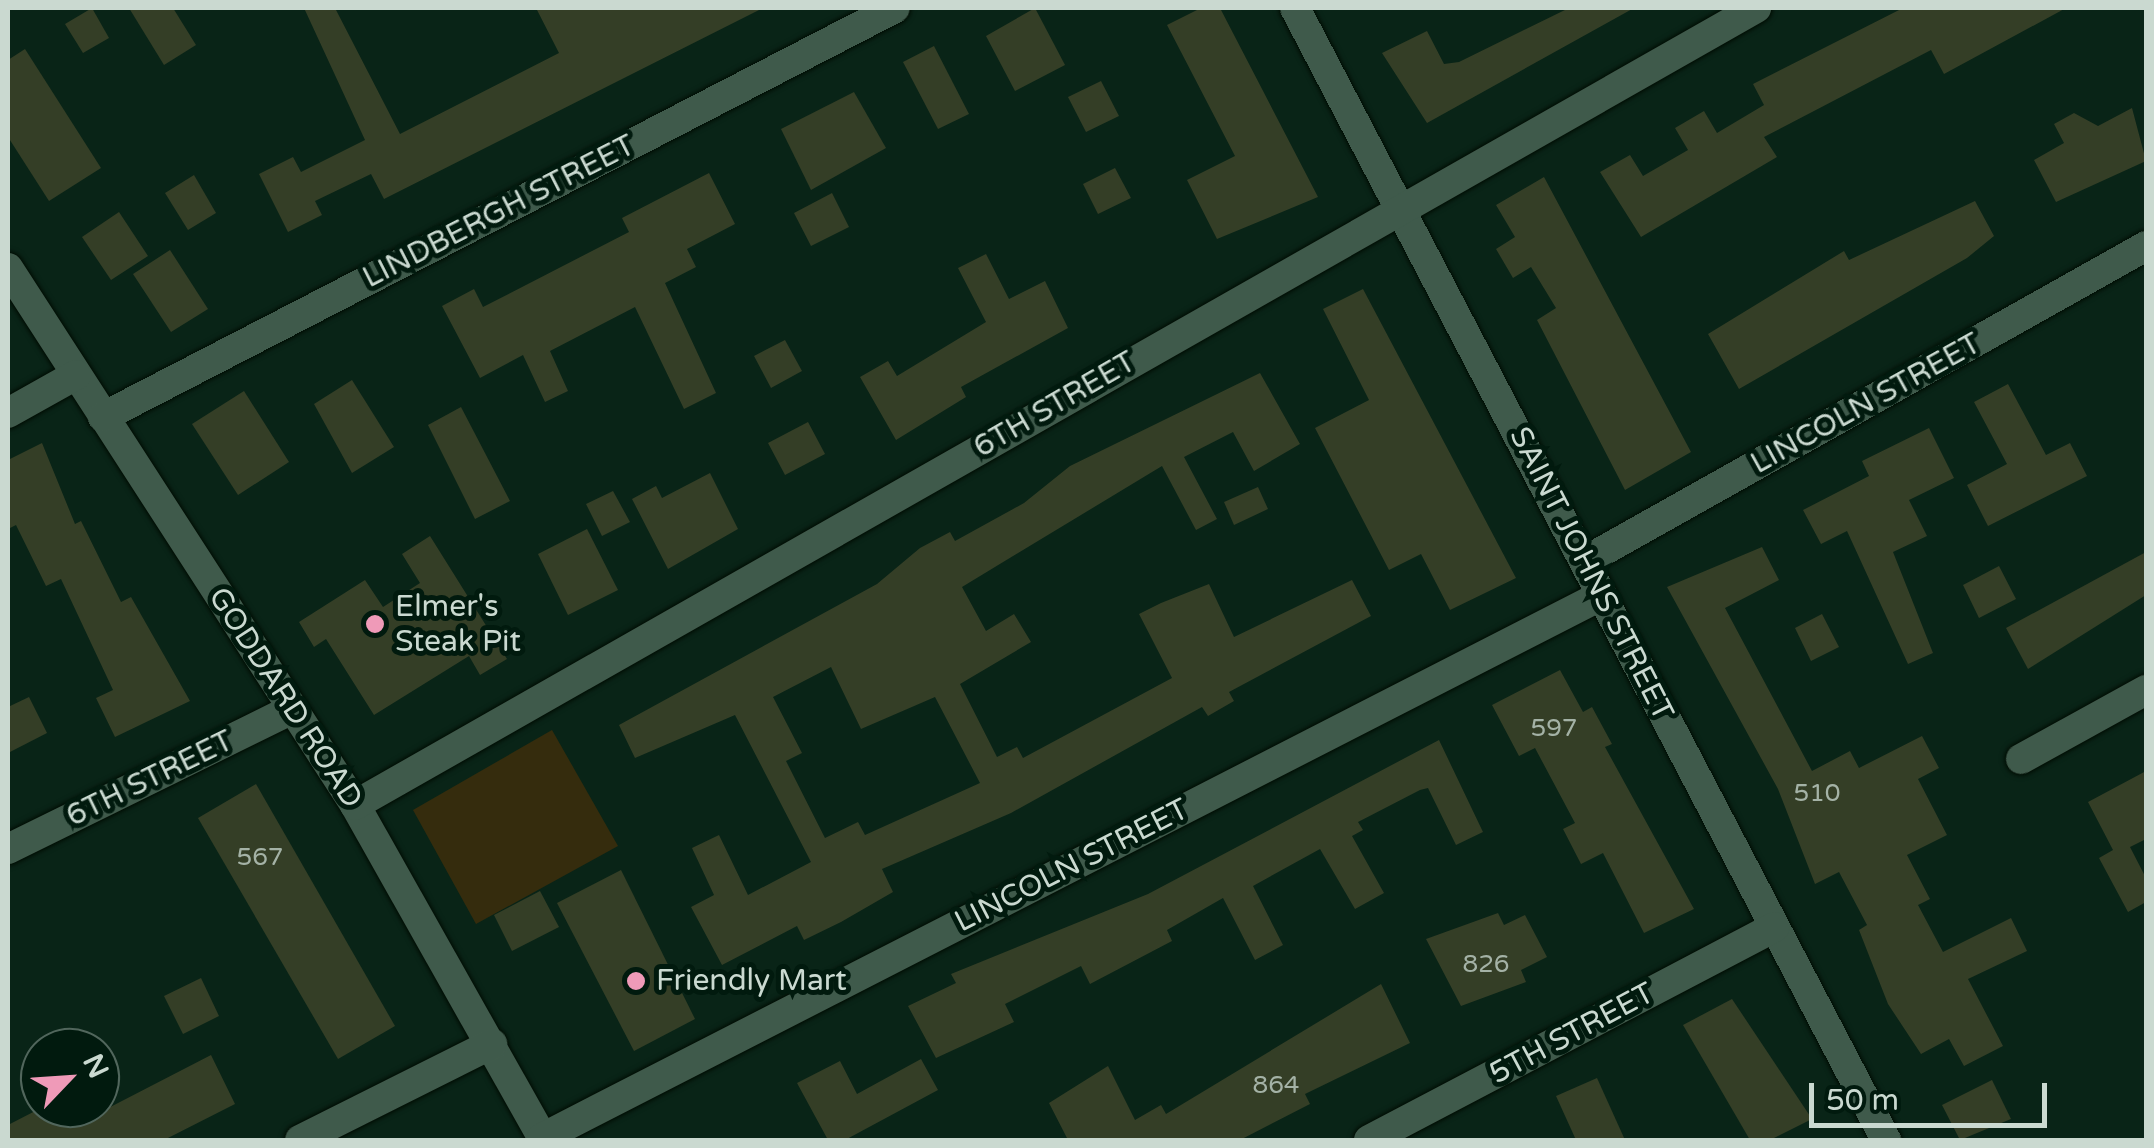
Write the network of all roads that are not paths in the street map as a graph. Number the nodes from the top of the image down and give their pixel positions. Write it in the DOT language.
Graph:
graph roads {
  1 [pos="895,8"];
  2 [pos="1294,8"];
  3 [pos="1756,8"];
  4 [pos="1399,207"];
  5 [pos="2146,246"];
  6 [pos="8,268"];
  7 [pos="76,375"];
  8 [pos="8,413"];
  9 [pos="103,416"];
  10 [pos="1585,562"];
  11 [pos="1602,594"];
  12 [pos="2146,690"];
  13 [pos="292,709"];
  14 [pos="2021,759"];
  15 [pos="355,805"];
  16 [pos="8,849"];
  17 [pos="1774,927"];
  18 [pos="492,1044"];
  19 [pos="543,1139"];
  20 [pos="300,1140"];
  21 [pos="1369,1140"];
  22 [pos="1886,1140"];
  1 -- 9 [label="street, LINDBERGH STREET"];
  2 -- 4 [label="street, SAINT JOHNS STREET"];
  3 -- 4 [label="street, 6TH STREET"];
  4 -- 10 [label="street, SAINT JOHNS STREET"];
  4 -- 15 [label="street, 6TH STREET"];
  5 -- 10 [label="street, LINCOLN STREET"];
  6 -- 7 [label="street, GODDARD ROAD"];
  7 -- 8 [label="street"];
  7 -- 9 [label="street, GODDARD ROAD"];
  9 -- 13 [label="street, GODDARD ROAD"];
  10 -- 11 [label="street, SAINT JOHNS STREET"];
  11 -- 17 [label="street, SAINT JOHNS STREET"];
  11 -- 19 [label="street, LINCOLN STREET"];
  12 -- 14 [label="street"];
  13 -- 15 [label="street, GODDARD ROAD"];
  13 -- 16 [label="street, 6TH STREET"];
  15 -- 18 [label="street, GODDARD ROAD"];
  17 -- 21 [label="street, 5TH STREET"];
  17 -- 22 [label="street, SAINT JOHNS STREET"];
  18 -- 19 [label="street, GODDARD ROAD"];
  18 -- 20 [label="street"];
}
